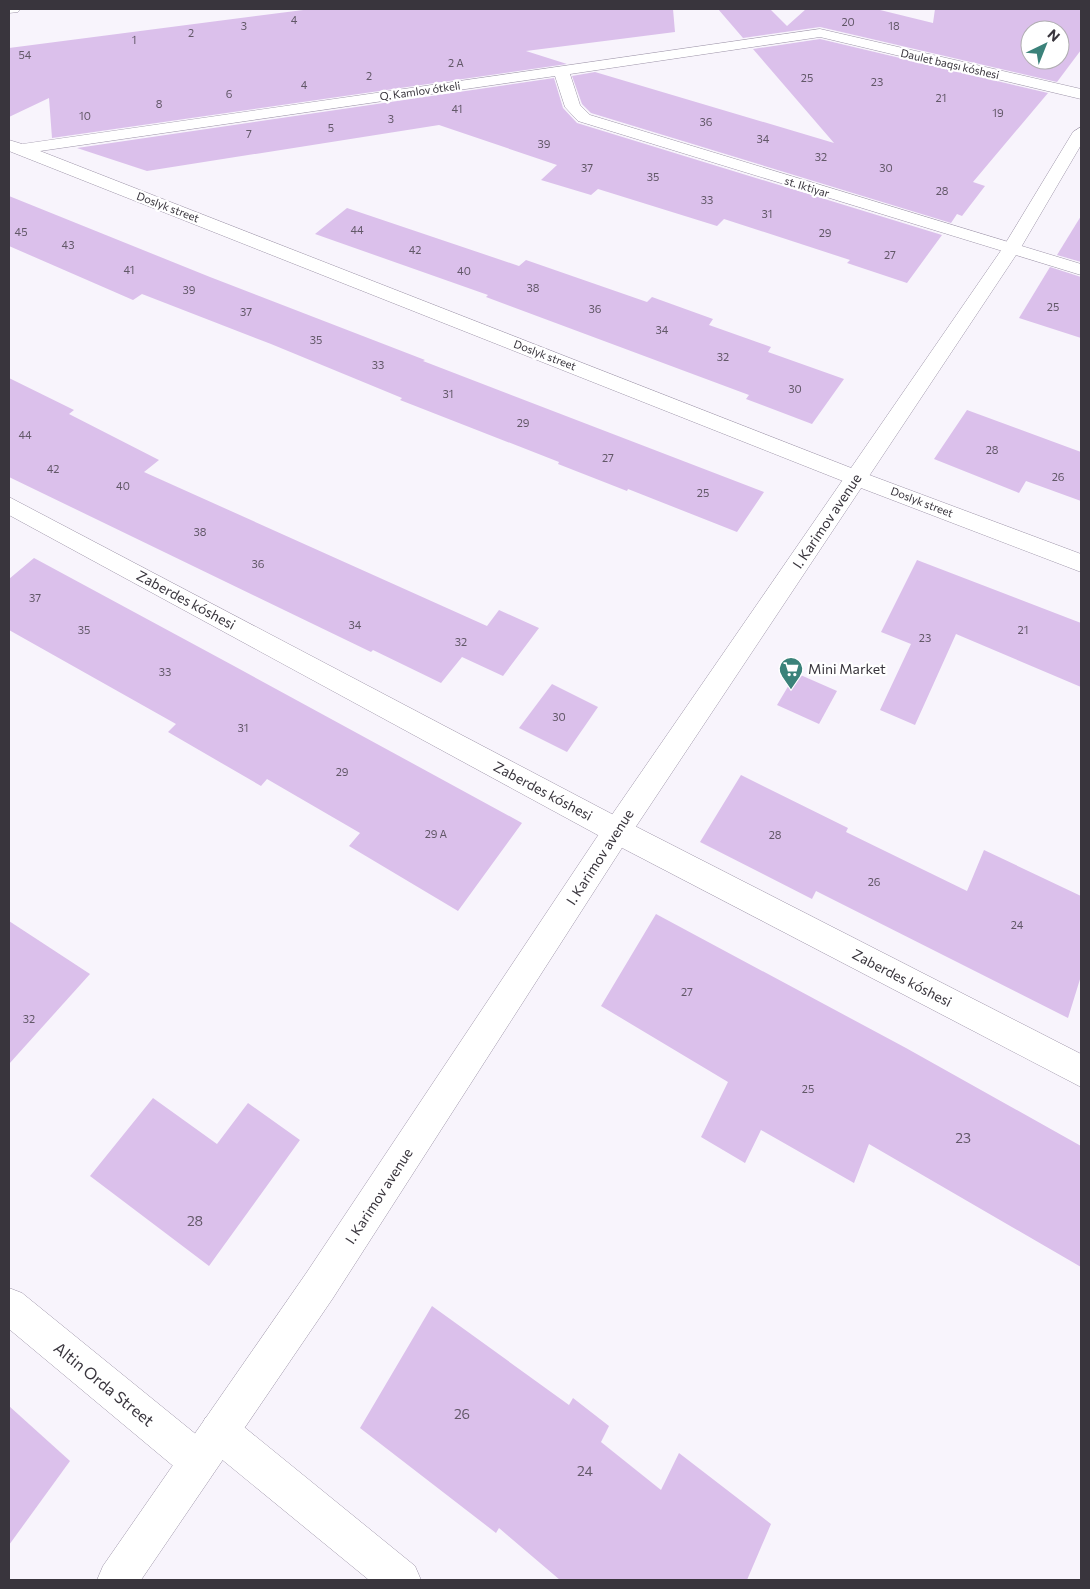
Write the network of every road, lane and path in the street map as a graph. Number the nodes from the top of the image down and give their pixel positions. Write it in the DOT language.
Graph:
graph roads {
  1 [pos="9,9"];
  2 [pos="13,9"];
  3 [pos="820,33"];
  4 [pos="560,71"];
  5 [pos="1081,94"];
  6 [pos="1081,132"];
  7 [pos="15,147"];
  8 [pos="1011,249"];
  9 [pos="1081,270"];
  10 [pos="856,478"];
  11 [pos="9,505"];
  12 [pos="1081,563"];
  13 [pos="617,831"];
  14 [pos="1081,1070"];
  15 [pos="9,1306"];
  16 [pos="209,1446"];
  17 [pos="117,1580"];
  18 [pos="401,1580"];
  1 -- 2 [label="street"];
  3 -- 4 [label="street, Q. Kamlov ótkeli"];
  3 -- 5 [label="street, Daulet baqsı kóshesi"];
  4 -- 7 [label="street, Q. Kamlov ótkeli"];
  4 -- 8 [label="street, st. Iktiyar"];
  6 -- 8 [label="street, I. Karimov avenue"];
  7 -- 10 [label="street, Doslyk street"];
  8 -- 9 [label="street, st. Iktiyar"];
  8 -- 10 [label="street, I. Karimov avenue"];
  10 -- 12 [label="street, Doslyk street"];
  10 -- 13 [label="street, I. Karimov avenue"];
  11 -- 13 [label="street, Zaberdes kóshesi"];
  13 -- 14 [label="street, Zaberdes kóshesi"];
  13 -- 16 [label="street, I. Karimov avenue"];
  15 -- 16 [label="street, Altin Orda Street"];
  16 -- 17 [label="street, I. Karimov avenue"];
  16 -- 18 [label="street, Altin Orda Street"];
}
